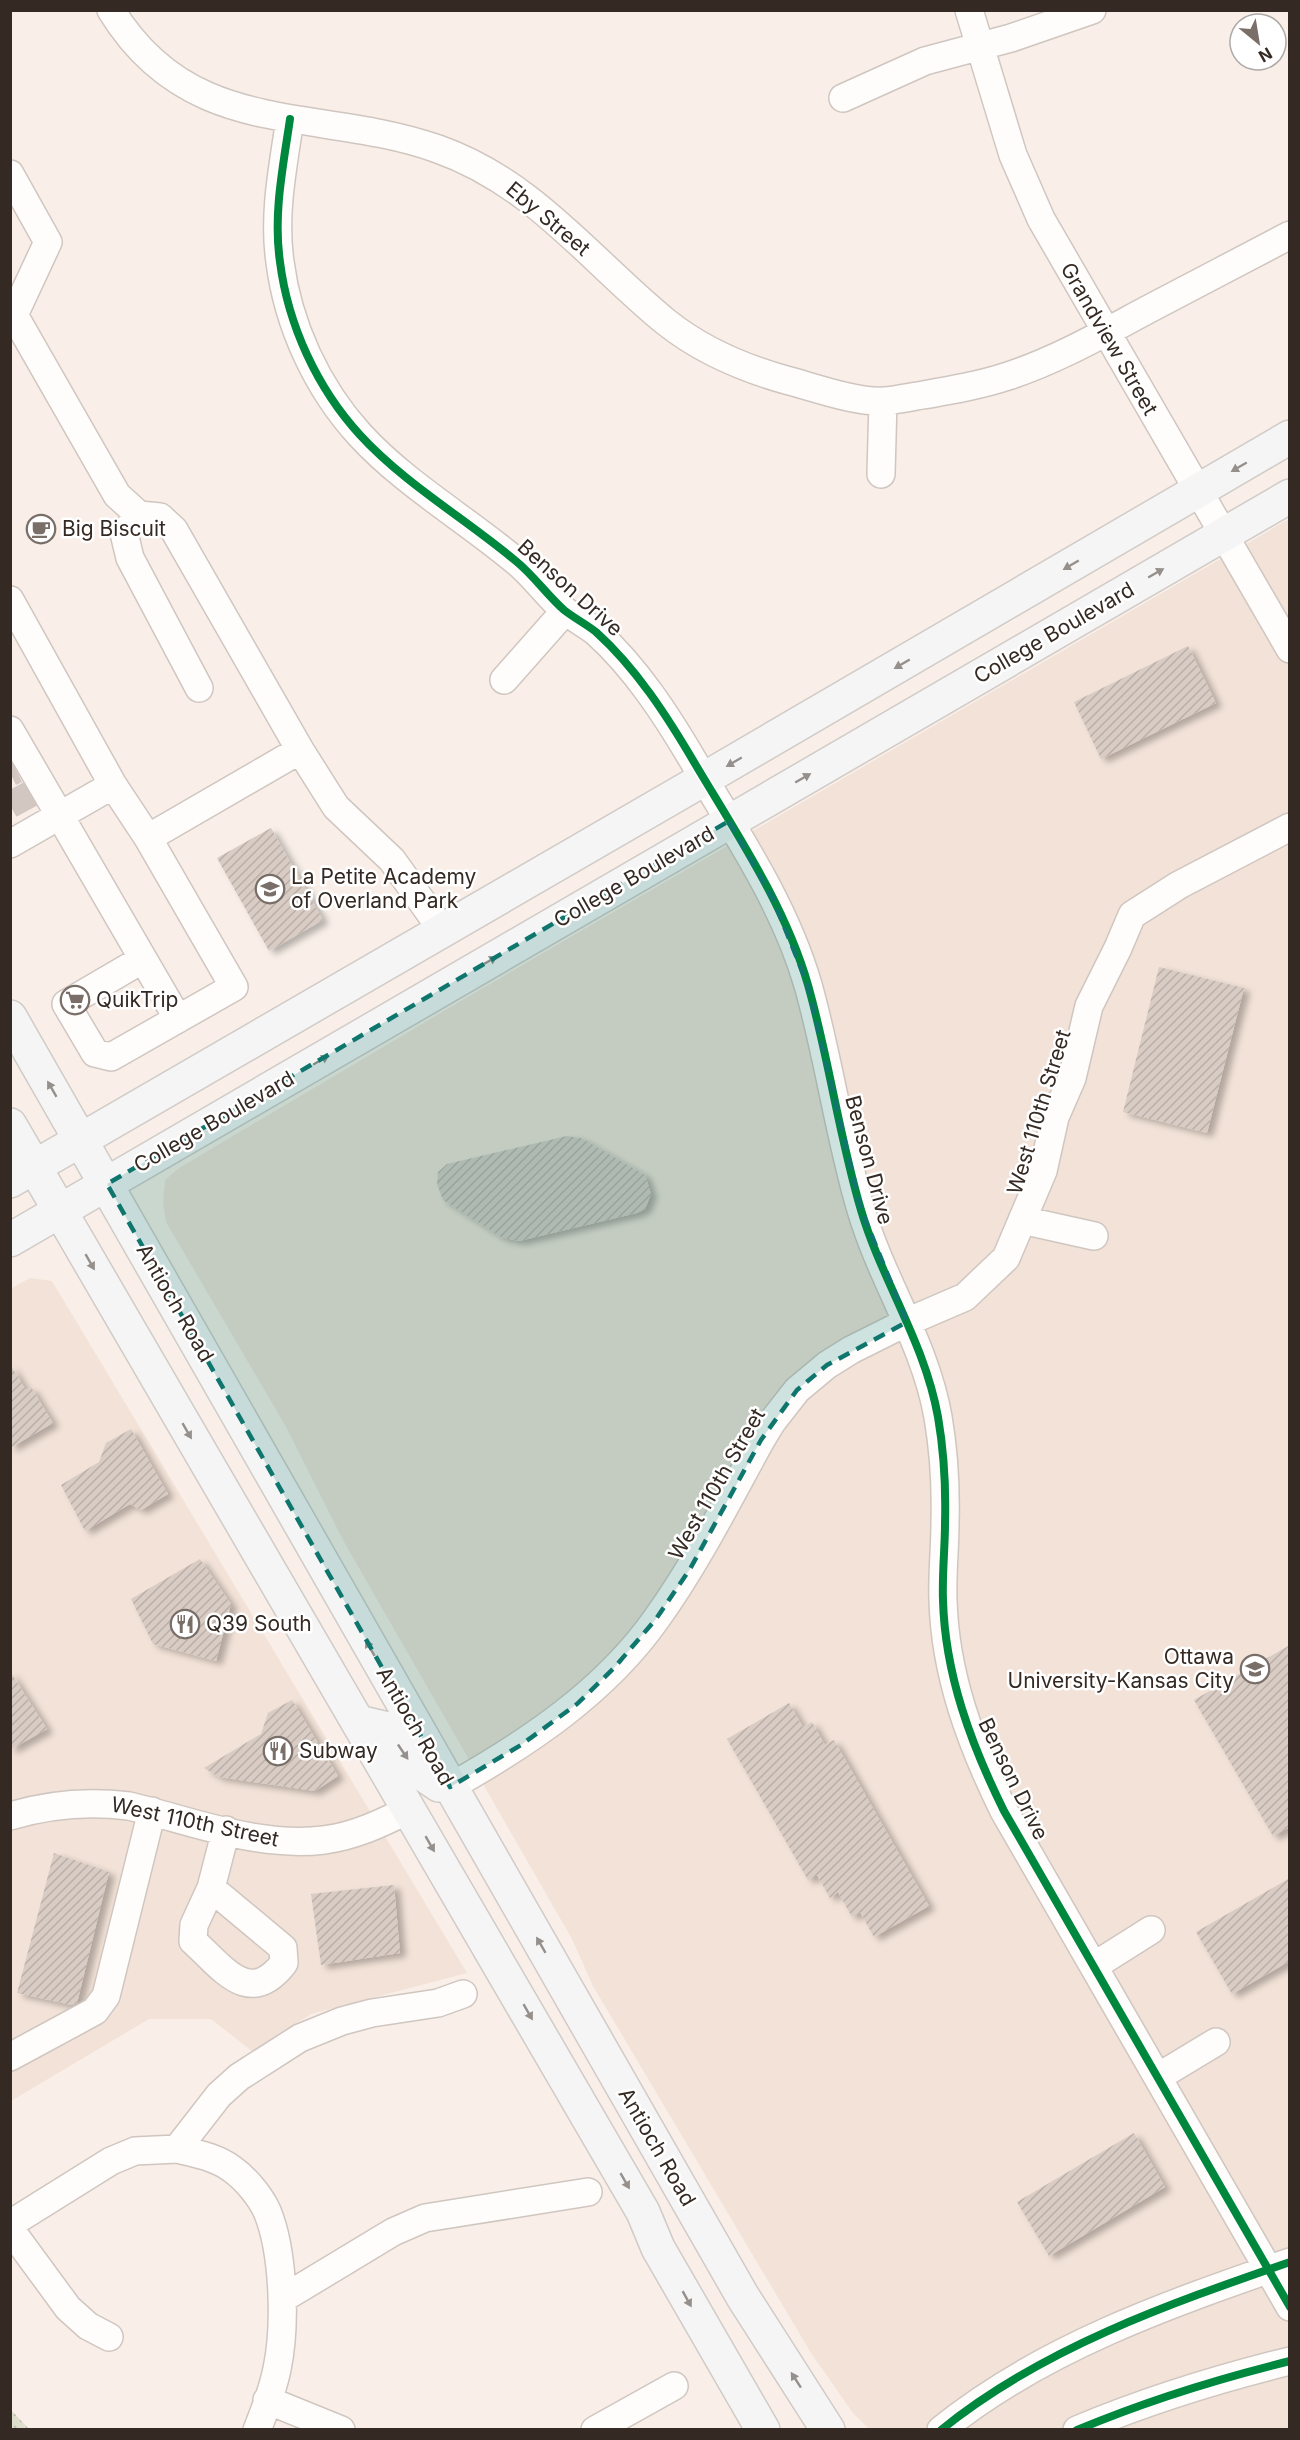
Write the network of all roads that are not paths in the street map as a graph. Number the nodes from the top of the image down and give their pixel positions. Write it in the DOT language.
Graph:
graph roads {
  1 [pos="111,10"];
  2 [pos="969,10"];
  3 [pos="1092,10"];
  4 [pos="982,46"];
  5 [pos="843,98"];
  6 [pos="290,119"];
  7 [pos="10,174"];
  8 [pos="1290,235"];
  9 [pos="1105,332"];
  10 [pos="883,401"];
  11 [pos="1290,437"];
  12 [pos="881,474"];
  13 [pos="1198,490"];
  14 [pos="1290,496"];
  15 [pos="139,515"];
  16 [pos="1224,534"];
  17 [pos="10,600"];
  18 [pos="565,611"];
  19 [pos="1290,649"];
  20 [pos="504,680"];
  21 [pos="199,688"];
  22 [pos="12,735"];
  23 [pos="300,750"];
  24 [pos="704,779"];
  25 [pos="113,785"];
  26 [pos="60,816"];
  27 [pos="729,821"];
  28 [pos="1290,827"];
  29 [pos="148,838"];
  30 [pos="10,844"];
  31 [pos="443,931"];
  32 [pos="143,959"];
  33 [pos="10,1017"];
  34 [pos="178,1019"];
  35 [pos="10,1125"];
  36 [pos="81,1140"];
  37 [pos="22,1174"];
  38 [pos="107,1184"];
  39 [pos="60,1211"];
  40 [pos="1022,1220"];
  41 [pos="1094,1236"];
  42 [pos="10,1240"];
  43 [pos="907,1322"];
  44 [pos="357,1721"];
  45 [pos="450,1787"];
  46 [pos="410,1809"];
  47 [pos="152,1811"];
  48 [pos="10,1816"];
  49 [pos="225,1830"];
  50 [pos="504,1881"];
  51 [pos="211,1888"];
  52 [pos="1152,1930"];
  53 [pos="1094,1966"];
  54 [pos="463,1994"];
  55 [pos="1216,2042"];
  56 [pos="10,2057"];
  57 [pos="1158,2077"];
  58 [pos="177,2149"];
  59 [pos="588,2192"];
  60 [pos="10,2224"];
  61 [pos="10,2229"];
  62 [pos="1279,2265"];
  63 [pos="282,2299"];
  64 [pos="1290,2307"];
  65 [pos="109,2337"];
  66 [pos="1290,2361"];
  67 [pos="674,2386"];
  68 [pos="267,2400"];
  69 [pos="604,2428"];
  70 [pos="257,2430"];
  71 [pos="341,2430"];
  72 [pos="763,2430"];
  73 [pos="828,2430"];
  74 [pos="941,2430"];
  75 [pos="1077,2430"];
  1 -- 6 [label="street, Eby Street"];
  2 -- 4 [label="street, Grandview Street"];
  3 -- 4 [label="street"];
  4 -- 5 [label="street"];
  4 -- 9 [label="street, Grandview Street"];
  6 -- 10 [label="street, Eby Street"];
  6 -- 18 [label="street, Benson Drive"];
  7 -- 15 [label="street"];
  8 -- 9 [label="street, Eby Street"];
  9 -- 10 [label="street, Eby Street"];
  9 -- 13 [label="street, Grandview Street"];
  10 -- 12 [label="street"];
  11 -- 13 [label="main road, one-way"];
  13 -- 16 [label="street, Grandview Street"];
  13 -- 24 [label="main road, one-way"];
  14 -- 16 [label="main road, College Boulevard"];
  15 -- 21 [label="street"];
  15 -- 23 [label="street"];
  16 -- 19 [label="street, Grandview Street"];
  27 -- 16 [label="main road, College Boulevard, one-way"];
  17 -- 25 [label="street"];
  18 -- 20 [label="street, Benson Drive"];
  18 -- 24 [label="street, Benson Drive"];
  22 -- 26 [label="street"];
  23 -- 29 [label="street"];
  23 -- 31 [label="street"];
  24 -- 27 [label="street, Benson Drive"];
  24 -- 31 [label="main road"];
  25 -- 26 [label="street"];
  25 -- 29 [label="street"];
  26 -- 30 [label="street"];
  26 -- 32 [label="street"];
  38 -- 27 [label="main road, College Boulevard, one-way"];
  27 -- 43 [label="street, Benson Drive"];
  28 -- 40 [label="street, West 110th Street"];
  29 -- 34 [label="street"];
  31 -- 36 [label="main road"];
  32 -- 34 [label="street"];
  32 -- 34 [label="street"];
  36 -- 33 [label="main road, Antioch Road, one-way"];
  35 -- 37 [label="main road, Antioch Road"];
  36 -- 37 [label="main road"];
  36 -- 38 [label="main road, Antioch Road"];
  37 -- 39 [label="main road, Antioch Road"];
  38 -- 39 [label="main road, College Boulevard"];
  45 -- 38 [label="main road, Antioch Road, one-way"];
  39 -- 42 [label="main road, College Boulevard"];
  39 -- 44 [label="main road, Antioch Road, one-way"];
  40 -- 41 [label="street"];
  40 -- 43 [label="street, West 110th Street"];
  43 -- 45 [label="street, West 110th Street"];
  43 -- 53 [label="street, Benson Drive"];
  44 -- 45 [label="main road, one-way"];
  44 -- 46 [label="main road, Antioch Road"];
  45 -- 50 [label="main road, Antioch Road"];
  46 -- 49 [label="street, West 110th Street"];
  46 -- 50 [label="main road"];
  46 -- 72 [label="main road, Antioch Road, one-way"];
  47 -- 48 [label="street, West 110th Street"];
  47 -- 49 [label="street, West 110th Street"];
  47 -- 56 [label="street"];
  49 -- 51 [label="street"];
  73 -- 50 [label="main road, Antioch Road, one-way"];
  52 -- 53 [label="street"];
  53 -- 57 [label="street, Benson Drive"];
  54 -- 58 [label="street"];
  55 -- 57 [label="street"];
  57 -- 62 [label="street, Benson Drive"];
  58 -- 60 [label="street"];
  58 -- 63 [label="street"];
  59 -- 63 [label="street"];
  61 -- 65 [label="street"];
  62 -- 64 [label="street, Benson Drive"];
  62 -- 74 [label="street"];
  63 -- 68 [label="street"];
  66 -- 75 [label="street"];
  67 -- 69 [label="street"];
  68 -- 70 [label="street"];
  68 -- 71 [label="street"];
}
